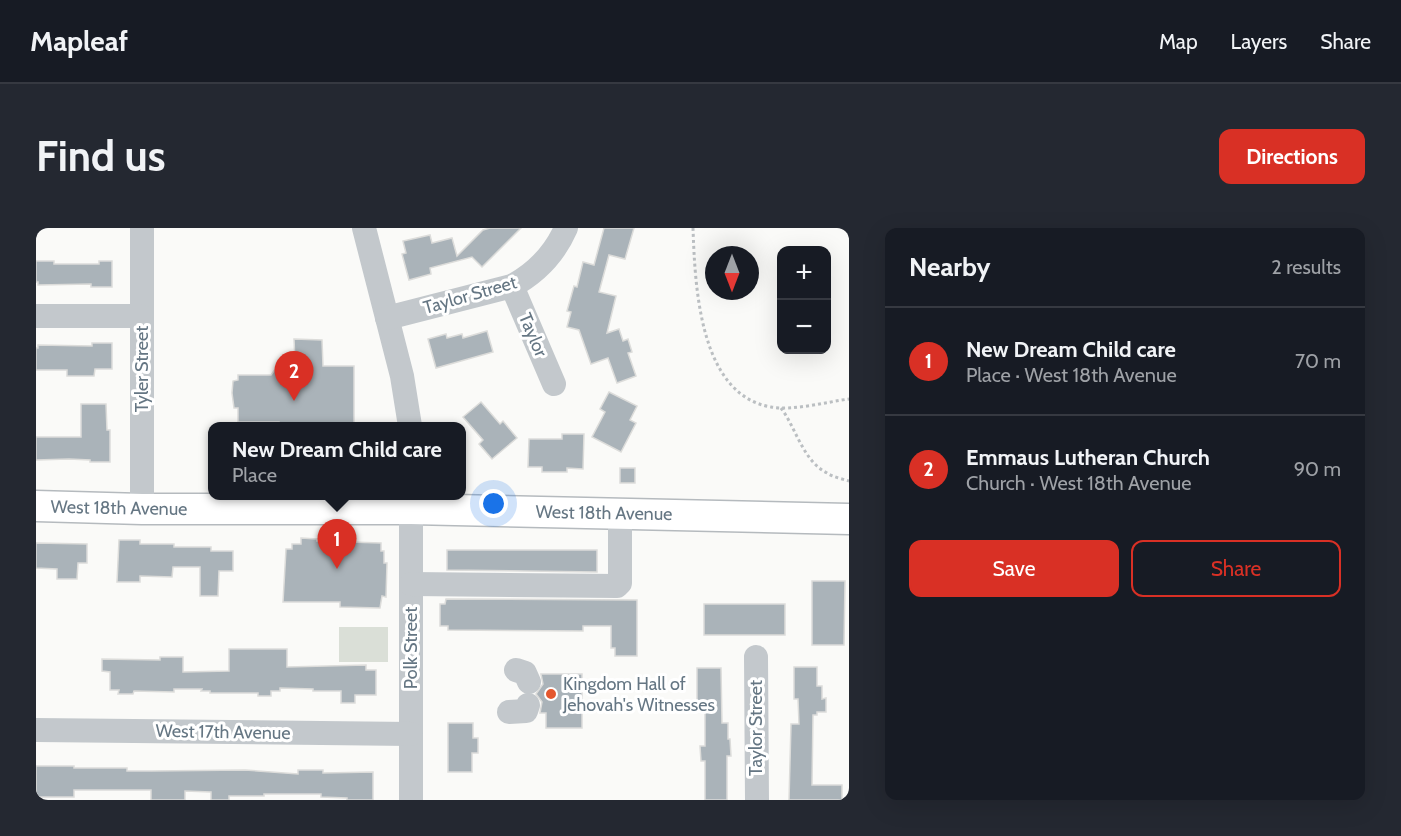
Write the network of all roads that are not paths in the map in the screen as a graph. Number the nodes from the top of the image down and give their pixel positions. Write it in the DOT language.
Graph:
graph roads {
  1 [pos="142,228"];
  2 [pos="364,228"];
  3 [pos="566,228"];
  4 [pos="512,286"];
  5 [pos="36,316"];
  6 [pos="141,316"];
  7 [pos="387,318"];
  8 [pos="554,384"];
  9 [pos="409,422"];
  10 [pos="411,502"];
  11 [pos="36,506"];
  12 [pos="142,509"];
  13 [pos="620,514"];
  14 [pos="849,519"];
  15 [pos="411,584"];
  16 [pos="756,657"];
  17 [pos="36,729"];
  18 [pos="411,734"];
  19 [pos="411,800"];
  20 [pos="757,800"];
  1 -- 6 [label="street, Tyler Street"];
  2 -- 7 [label="street"];
  3 -- 4 [label="street, Taylor Street"];
  4 -- 7 [label="street, Taylor Street"];
  4 -- 8 [label="street, Taylor"];
  5 -- 6 [label="street"];
  6 -- 12 [label="street, Tyler Street"];
  7 -- 9 [label="street"];
  10 -- 12 [label="main road, West 18th Avenue"];
  10 -- 13 [label="main road, West 18th Avenue"];
  10 -- 15 [label="street, Polk Street"];
  11 -- 12 [label="main road, West 18th Avenue"];
  13 -- 14 [label="main road, West 18th Avenue"];
  13 -- 15 [label="street"];
  15 -- 18 [label="street, Polk Street"];
  16 -- 20 [label="street, Taylor Street"];
  17 -- 18 [label="street, West 17th Avenue"];
  18 -- 19 [label="street, Polk Street"];
}
